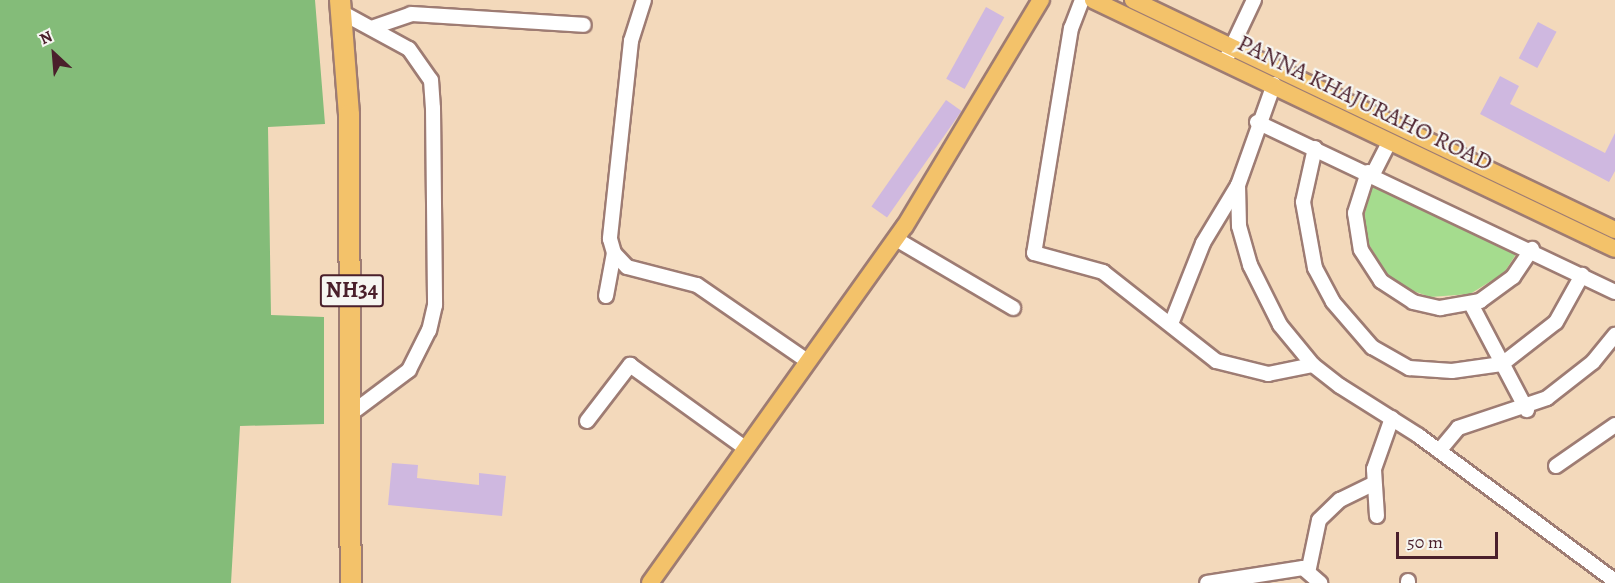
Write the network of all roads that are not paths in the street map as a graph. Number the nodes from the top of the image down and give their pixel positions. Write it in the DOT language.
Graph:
graph roads {
  1 [pos="644,0"];
  2 [pos="1041,0"];
  3 [pos="1082,0"];
  4 [pos="1093,0"];
  5 [pos="1133,0"];
  6 [pos="1254,0"];
  7 [pos="341,6"];
  8 [pos="584,26"];
  9 [pos="374,27"];
  10 [pos="1233,46"];
  11 [pos="1225,62"];
  12 [pos="1274,84"];
  13 [pos="1257,122"];
  14 [pos="1389,142"];
  15 [pos="1315,148"];
  16 [pos="1370,173"];
  17 [pos="1238,185"];
  18 [pos="1615,230"];
  19 [pos="896,239"];
  20 [pos="1532,249"];
  21 [pos="1615,249"];
  22 [pos="615,253"];
  23 [pos="1582,275"];
  24 [pos="1615,292"];
  25 [pos="606,296"];
  26 [pos="1471,304"];
  27 [pos="1013,308"];
  28 [pos="1171,324"];
  29 [pos="1615,335"];
  30 [pos="807,361"];
  31 [pos="1313,364"];
  32 [pos="1502,364"];
  33 [pos="1527,410"];
  34 [pos="353,412"];
  35 [pos="1392,418"];
  36 [pos="587,421"];
  37 [pos="1615,425"];
  38 [pos="745,448"];
  39 [pos="1439,451"];
  40 [pos="1556,466"];
  41 [pos="1372,484"];
  42 [pos="1377,516"];
  43 [pos="1308,568"];
  44 [pos="1612,576"];
  45 [pos="351,583"];
  46 [pos="650,583"];
  47 [pos="1207,583"];
  48 [pos="1320,583"];
  1 -- 22 [label="street"];
  2 -- 19 [label="main road"];
  3 -- 28 [label="street"];
  4 -- 11 [label="main road, PANNA KHAJURAHO ROAD"];
  5 -- 10 [label="main road, PANNA KHAJURAHO ROAD"];
  6 -- 10 [label="street"];
  7 -- 9 [label="street"];
  7 -- 34 [label="highway, NH34"];
  8 -- 9 [label="street"];
  9 -- 34 [label="street"];
  10 -- 11 [label="street"];
  10 -- 18 [label="main road, PANNA KHAJURAHO ROAD"];
  11 -- 12 [label="main road, PANNA KHAJURAHO ROAD"];
  12 -- 13 [label="street"];
  12 -- 14 [label="main road, PANNA KHAJURAHO ROAD"];
  13 -- 15 [label="street"];
  13 -- 17 [label="street"];
  14 -- 16 [label="street"];
  14 -- 21 [label="main road, PANNA KHAJURAHO ROAD"];
  15 -- 16 [label="street"];
  15 -- 32 [label="street"];
  16 -- 20 [label="street"];
  16 -- 26 [label="street"];
  17 -- 28 [label="street"];
  17 -- 31 [label="street"];
  19 -- 27 [label="street"];
  19 -- 30 [label="main road"];
  20 -- 23 [label="street"];
  20 -- 26 [label="street"];
  22 -- 25 [label="street"];
  22 -- 30 [label="street"];
  23 -- 24 [label="street"];
  23 -- 32 [label="street"];
  26 -- 32 [label="street"];
  28 -- 31 [label="street"];
  29 -- 33 [label="street"];
  30 -- 38 [label="main road"];
  31 -- 35 [label="street"];
  32 -- 33 [label="street"];
  33 -- 39 [label="street"];
  34 -- 45 [label="highway, NH34"];
  35 -- 39 [label="street"];
  35 -- 41 [label="street"];
  36 -- 38 [label="street"];
  37 -- 40 [label="street"];
  38 -- 46 [label="main road"];
  39 -- 44 [label="street"];
  41 -- 42 [label="street"];
  41 -- 43 [label="street"];
  43 -- 47 [label="street"];
  43 -- 48 [label="street"];
}
